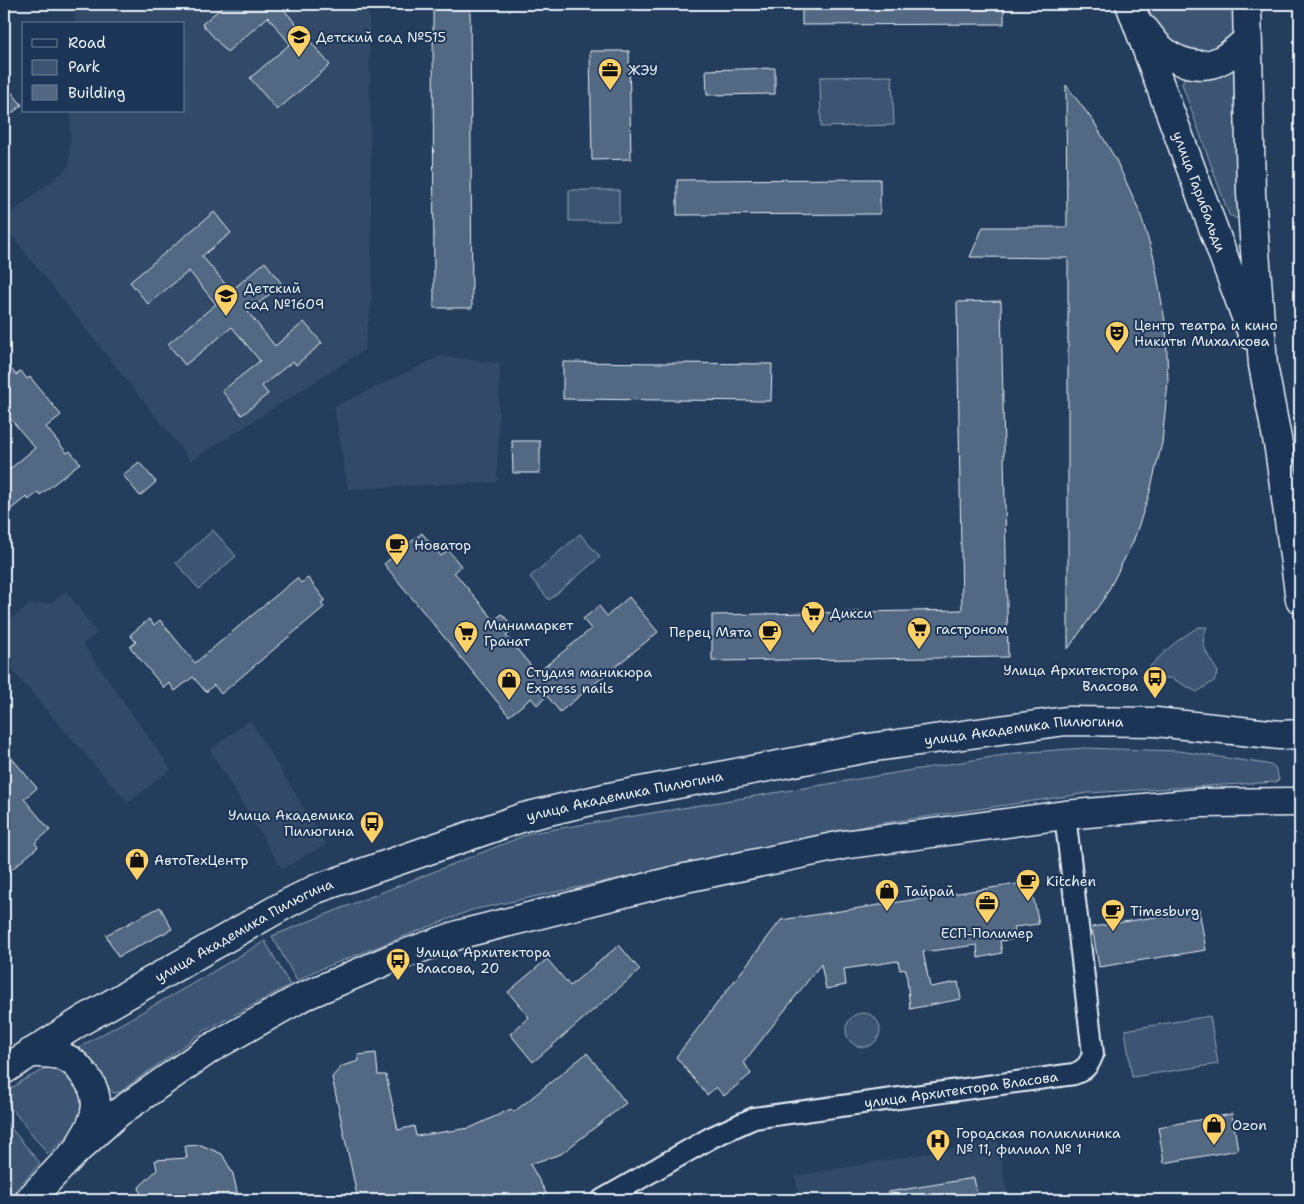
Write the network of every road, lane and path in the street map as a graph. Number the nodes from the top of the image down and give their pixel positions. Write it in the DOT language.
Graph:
graph roads {
  1 [pos="1247,4"];
  2 [pos="1133,11"];
  3 [pos="1247,40"];
  4 [pos="1264,365"];
  5 [pos="1300,599"];
  6 [pos="1300,734"];
  7 [pos="1300,802"];
  8 [pos="1065,815"];
  9 [pos="30,1053"];
  10 [pos="4,1070"];
  11 [pos="74,1153"];
  12 [pos="29,1200"];
  13 [pos="602,1200"];
  1 -- 3 [label="street, улица Гарибальди"];
  2 -- 3 [label="street, улица Гарибальди"];
  2 -- 4 [label="street, улица Гарибальди"];
  3 -- 4 [label="street, улица Гарибальди"];
  4 -- 5 [label="street, улица Гарибальди"];
  6 -- 9 [label="street, улица Академика Пилюгина"];
  7 -- 8 [label="street"];
  8 -- 11 [label="street"];
  8 -- 13 [label="street, улица Архитектора Власова"];
  9 -- 10 [label="street, улица Академика Пилюгина"];
  9 -- 11 [label="street"];
  11 -- 12 [label="street"];
}
